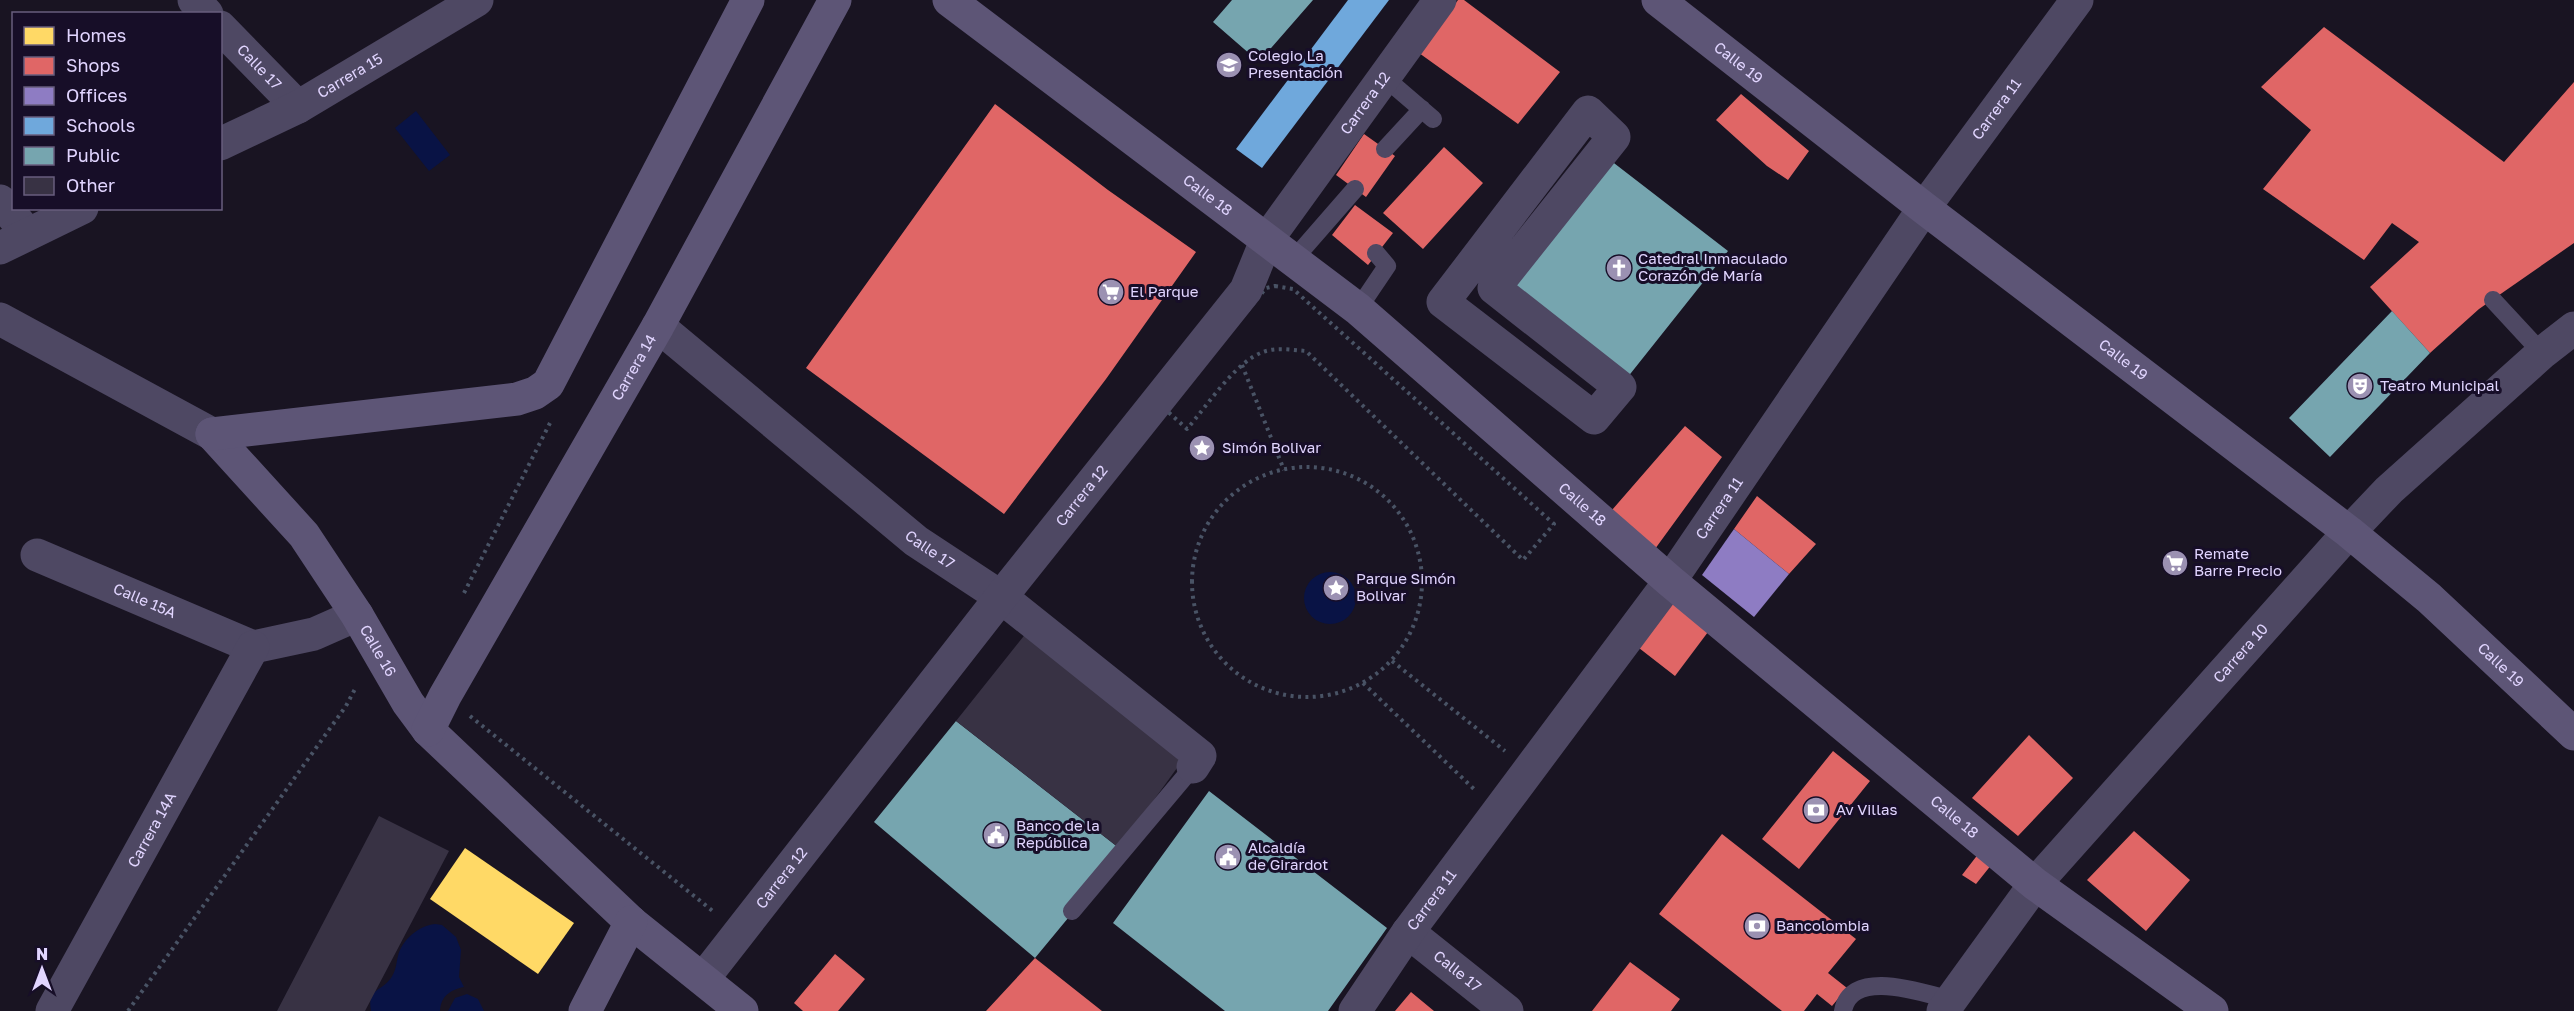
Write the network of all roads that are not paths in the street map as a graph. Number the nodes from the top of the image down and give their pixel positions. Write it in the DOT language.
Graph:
graph roads {
  1 [pos="194,0"];
  2 [pos="477,0"];
  3 [pos="748,0"];
  4 [pos="835,0"];
  5 [pos="949,0"];
  6 [pos="1440,0"];
  7 [pos="1658,0"];
  8 [pos="2077,0"];
  9 [pos="205,12"];
  10 [pos="222,29"];
  11 [pos="1384,77"];
  12 [pos="298,107"];
  13 [pos="222,143"];
  14 [pos="1385,149"];
  15 [pos="1355,189"];
  16 [pos="0,201"];
  17 [pos="1924,208"];
  18 [pos="78,210"];
  19 [pos="14,241"];
  20 [pos="1266,241"];
  21 [pos="1376,253"];
  22 [pos="1294,259"];
  23 [pos="2493,300"];
  24 [pos="1358,309"];
  25 [pos="0,319"];
  26 [pos="658,326"];
  27 [pos="2574,328"];
  28 [pos="2542,353"];
  29 [pos="1620,387"];
  30 [pos="212,434"];
  31 [pos="2349,532"];
  32 [pos="37,555"];
  33 [pos="1670,580"];
  34 [pos="1001,597"];
  35 [pos="357,615"];
  36 [pos="253,647"];
  37 [pos="428,730"];
  38 [pos="2574,734"];
  39 [pos="1192,767"];
  40 [pos="2035,884"];
  41 [pos="1072,911"];
  42 [pos="631,922"];
  43 [pos="1408,932"];
  44 [pos="703,979"];
  45 [pos="1947,1005"];
  46 [pos="52,1011"];
  47 [pos="585,1011"];
  48 [pos="742,1011"];
  49 [pos="1354,1011"];
  50 [pos="1507,1011"];
  51 [pos="1843,1011"];
  52 [pos="2212,1011"];
  1 -- 9 [label="street"];
  2 -- 12 [label="street, Carrera 15"];
  3 -- 30 [label="street"];
  4 -- 26 [label="street, Carrera 14"];
  5 -- 20 [label="street, Calle 18"];
  6 -- 11 [label="street, Carrera 12"];
  7 -- 17 [label="street, Calle 19"];
  8 -- 17 [label="street, Carrera 11"];
  10 -- 12 [label="street, Calle 17"];
  11 -- 14 [label="lane"];
  11 -- 20 [label="street, Carrera 12"];
  12 -- 13 [label="street, Carrera 15"];
  15 -- 22 [label="lane"];
  16 -- 19 [label="street"];
  17 -- 31 [label="street, Calle 19"];
  17 -- 33 [label="street, Carrera 11"];
  18 -- 19 [label="street"];
  20 -- 22 [label="street, Calle 18"];
  20 -- 34 [label="street, Carrera 12"];
  21 -- 24 [label="lane"];
  22 -- 24 [label="street, Calle 18"];
  23 -- 28 [label="lane"];
  24 -- 33 [label="street, Calle 18"];
  25 -- 30 [label="street, Calle 16"];
  26 -- 34 [label="street, Calle 17"];
  26 -- 37 [label="street, Carrera 14"];
  27 -- 28 [label="street, Carrera 10"];
  28 -- 31 [label="street, Carrera 10"];
  29 -- 29 [label="street"];
  30 -- 35 [label="street, Calle 16"];
  31 -- 38 [label="street, Calle 19"];
  31 -- 40 [label="street, Carrera 10"];
  32 -- 36 [label="street, Calle 15A"];
  33 -- 40 [label="street, Calle 18"];
  33 -- 43 [label="street, Carrera 11"];
  34 -- 39 [label="street, Calle 17"];
  34 -- 44 [label="street, Carrera 12"];
  35 -- 36 [label="street"];
  35 -- 37 [label="street, Calle 16"];
  36 -- 46 [label="street, Carrera 14A"];
  37 -- 42 [label="street, Calle 16"];
  39 -- 41 [label="lane"];
  40 -- 45 [label="street, Carrera 10"];
  40 -- 52 [label="street, Calle 18"];
  42 -- 44 [label="street, Calle 16"];
  42 -- 47 [label="street"];
  43 -- 49 [label="street, Carrera 11"];
  43 -- 50 [label="street, Calle 17"];
  44 -- 48 [label="street, Calle 16"];
  45 -- 51 [label="lane"];
}
